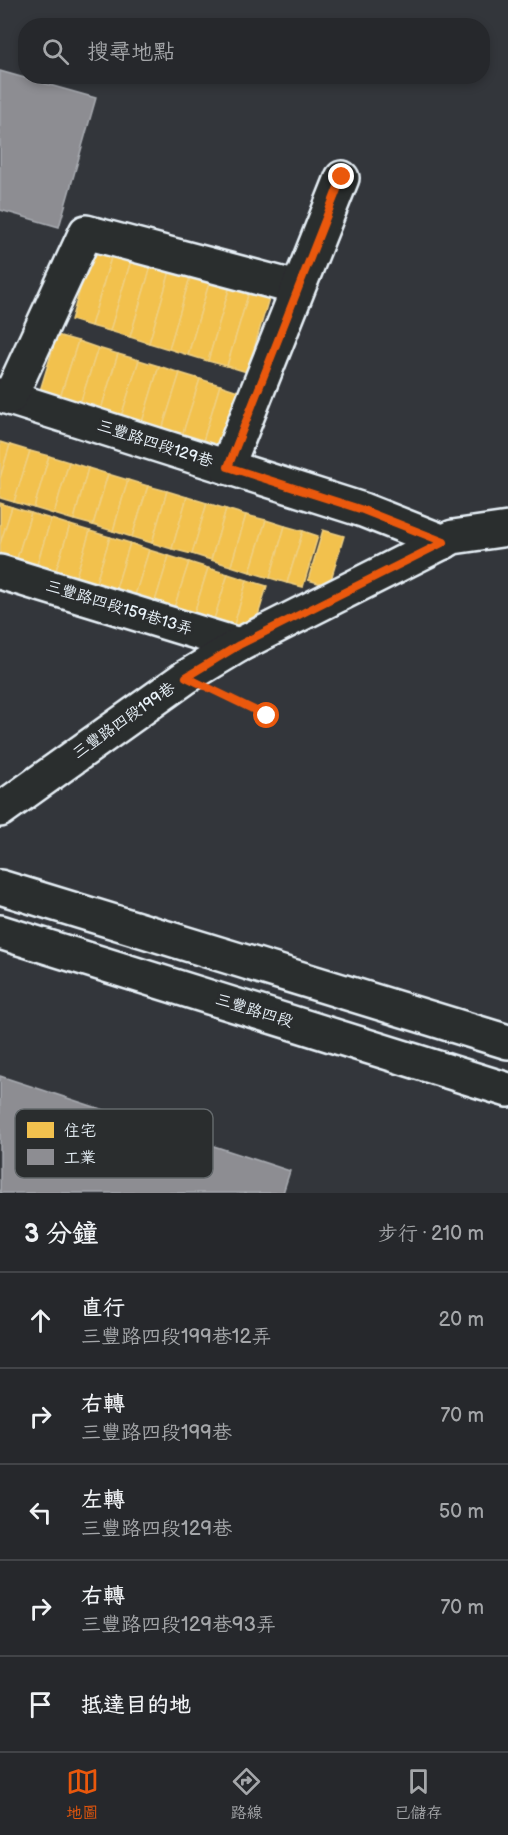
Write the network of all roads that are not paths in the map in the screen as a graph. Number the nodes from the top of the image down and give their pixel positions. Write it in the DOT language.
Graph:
graph roads {
  1 [pos="342,177"];
  2 [pos="297,288"];
  3 [pos="5,396"];
  4 [pos="228,467"];
  5 [pos="508,529"];
  6 [pos="444,542"];
  7 [pos="0,572"];
  8 [pos="239,645"];
  9 [pos="0,810"];
  10 [pos="0,887"];
  11 [pos="0,932"];
  12 [pos="508,1042"];
  13 [pos="508,1090"];
  1 -- 2 [label="street"];
  2 -- 3 [label="street"];
  2 -- 4 [label="street"];
  3 -- 4 [label="street, 三豐路四段129巷"];
  4 -- 6 [label="street, 三豐路四段129巷"];
  5 -- 6 [label="street, 三豐路四段199巷"];
  6 -- 8 [label="street, 三豐路四段199巷"];
  7 -- 8 [label="street, 三豐路四段159巷13弄"];
  8 -- 9 [label="street, 三豐路四段199巷"];
  10 -- 12 [label="street"];
  11 -- 13 [label="street, 三豐路四段"];
}
